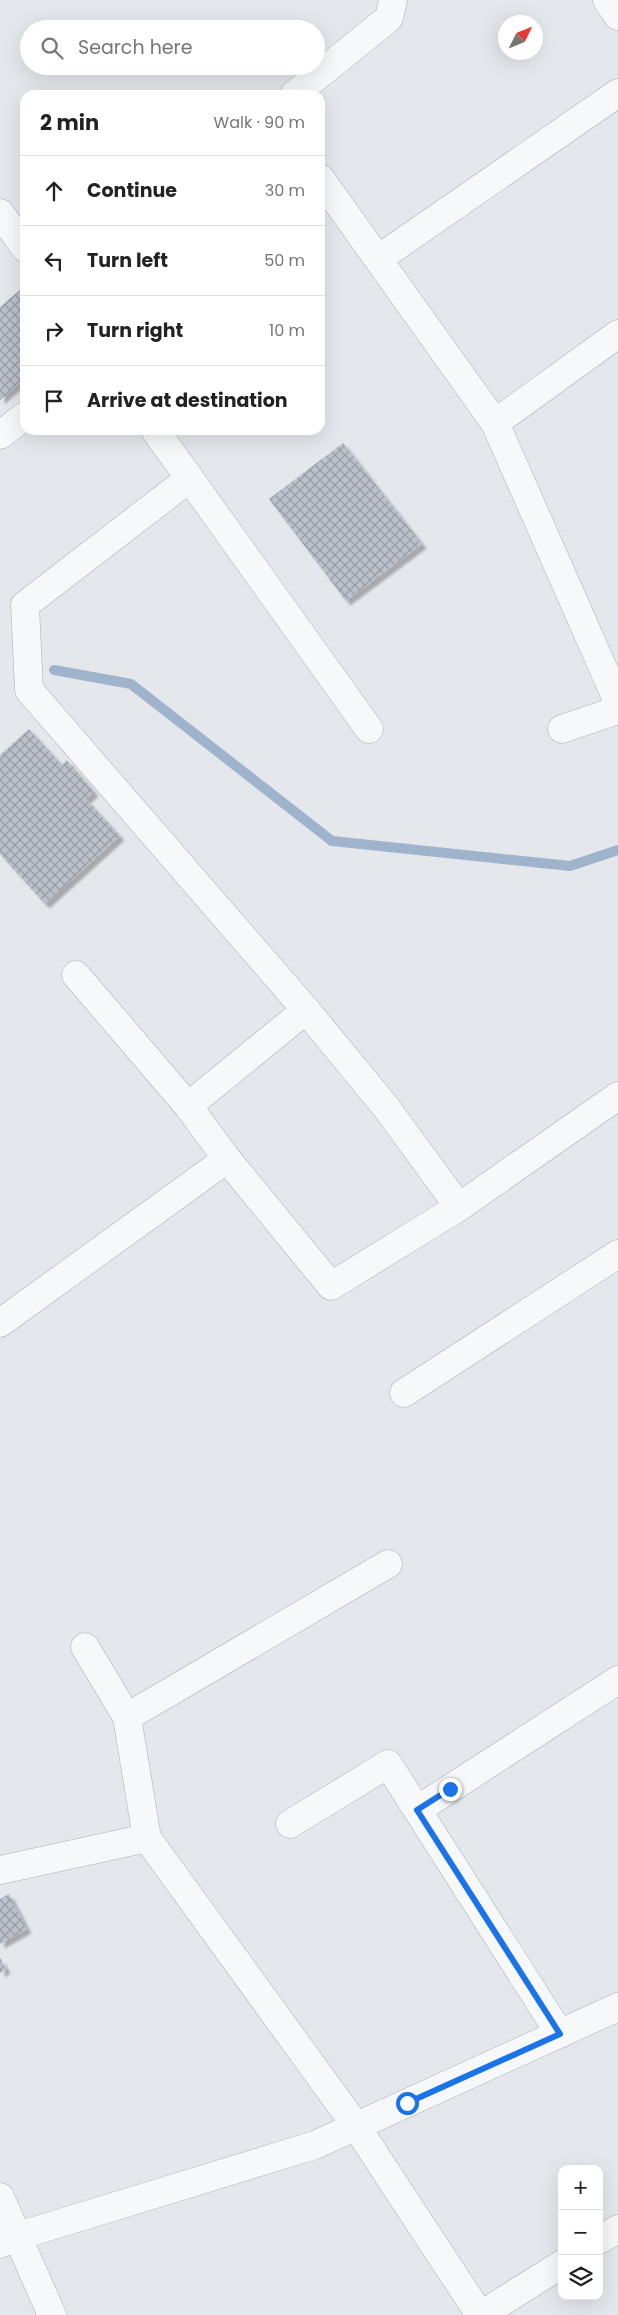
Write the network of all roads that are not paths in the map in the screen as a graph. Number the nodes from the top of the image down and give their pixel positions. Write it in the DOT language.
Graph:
graph roads {
  1 [pos="393,0"];
  2 [pos="607,0"];
  3 [pos="618,16"];
  4 [pos="325,70"];
  5 [pos="319,75"];
  6 [pos="300,90"];
  7 [pos="618,93"];
  8 [pos="325,185"];
  9 [pos="0,213"];
  10 [pos="20,241"];
  11 [pos="378,259"];
  12 [pos="614,346"];
  13 [pos="20,420"];
  14 [pos="496,423"];
  15 [pos="0,435"];
  16 [pos="159,435"];
  17 [pos="190,478"];
  18 [pos="618,702"];
  19 [pos="618,710"];
  20 [pos="562,728"];
  21 [pos="369,729"];
  22 [pos="76,975"];
  23 [pos="306,1010"];
  24 [pos="618,1096"];
  25 [pos="188,1106"];
  26 [pos="227,1159"];
  27 [pos="459,1207"];
  28 [pos="618,1254"];
  29 [pos="0,1323"];
  30 [pos="404,1393"];
  31 [pos="388,1564"];
  32 [pos="85,1647"];
  33 [pos="618,1680"];
  34 [pos="127,1717"];
  35 [pos="417,1810"];
  36 [pos="290,1824"];
  37 [pos="148,1838"];
  38 [pos="0,1870"];
  39 [pos="618,2008"];
  40 [pos="560,2034"];
  41 [pos="356,2126"];
  42 [pos="0,2197"];
  43 [pos="618,2229"];
  44 [pos="603,2238"];
  45 [pos="9,2240"];
  46 [pos="558,2266"];
  47 [pos="52,2315"];
  48 [pos="480,2315"];
  1 -- 4 [label="street"];
  2 -- 3 [label="street"];
  5 -- 6 [label="street"];
  7 -- 11 [label="street"];
  8 -- 11 [label="street"];
  9 -- 10 [label="street"];
  11 -- 14 [label="street"];
  12 -- 14 [label="street"];
  13 -- 15 [label="street"];
  14 -- 18 [label="street"];
  16 -- 17 [label="street"];
  17 -- 21 [label="street"];
  17 -- 23 [label="street"];
  19 -- 20 [label="street"];
  22 -- 25 [label="street"];
  23 -- 25 [label="street"];
  23 -- 27 [label="street"];
  24 -- 27 [label="street"];
  25 -- 26 [label="street"];
  26 -- 27 [label="street"];
  26 -- 29 [label="street"];
  28 -- 30 [label="street"];
  31 -- 34 [label="street"];
  32 -- 34 [label="street"];
  33 -- 35 [label="street"];
  34 -- 37 [label="street"];
  35 -- 36 [label="street"];
  35 -- 40 [label="street"];
  37 -- 38 [label="street"];
  37 -- 41 [label="street"];
  39 -- 40 [label="street"];
  40 -- 41 [label="street"];
  41 -- 45 [label="street"];
  41 -- 48 [label="street"];
  42 -- 45 [label="street"];
  43 -- 44 [label="street"];
  45 -- 47 [label="street"];
  46 -- 48 [label="street"];
}
